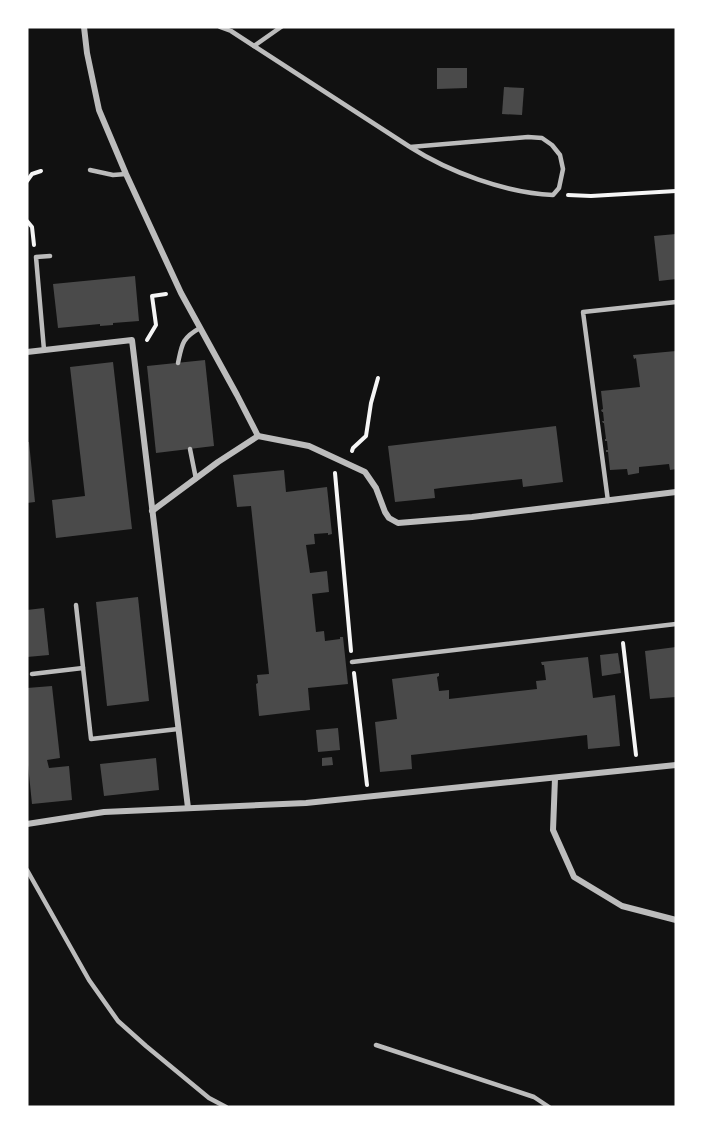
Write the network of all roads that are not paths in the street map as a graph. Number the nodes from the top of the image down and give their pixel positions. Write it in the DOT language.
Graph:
graph roads {
  1 [pos="84,27"];
  2 [pos="220,27"];
  3 [pos="281,27"];
  4 [pos="254,46"];
  5 [pos="410,147"];
  6 [pos="90,170"];
  7 [pos="126,174"];
  8 [pos="50,256"];
  9 [pos="676,302"];
  10 [pos="200,328"];
  11 [pos="44,350"];
  12 [pos="27,352"];
  13 [pos="178,363"];
  14 [pos="258,436"];
  15 [pos="190,449"];
  16 [pos="196,479"];
  17 [pos="676,492"];
  18 [pos="608,501"];
  19 [pos="152,511"];
  20 [pos="76,605"];
  21 [pos="676,624"];
  22 [pos="352,662"];
  23 [pos="83,668"];
  24 [pos="32,674"];
  25 [pos="178,729"];
  26 [pos="676,765"];
  27 [pos="555,778"];
  28 [pos="188,808"];
  29 [pos="27,824"];
  30 [pos="27,870"];
  31 [pos="676,920"];
  32 [pos="376,1045"];
  33 [pos="226,1107"];
  34 [pos="549,1107"];
  1 -- 7 [label="street"];
  2 -- 4 [label="lane"];
  3 -- 4 [label="lane"];
  4 -- 5 [label="lane"];
  5 -- 5 [label="lane"];
  6 -- 7 [label="lane"];
  7 -- 10 [label="street"];
  8 -- 11 [label="lane"];
  9 -- 18 [label="lane"];
  10 -- 13 [label="lane"];
  10 -- 14 [label="street"];
  11 -- 12 [label="street"];
  11 -- 19 [label="street"];
  14 -- 16 [label="street"];
  14 -- 18 [label="street"];
  15 -- 16 [label="lane"];
  16 -- 19 [label="street"];
  17 -- 18 [label="street"];
  19 -- 25 [label="street"];
  20 -- 23 [label="lane"];
  21 -- 22 [label="lane"];
  23 -- 24 [label="lane"];
  23 -- 25 [label="lane"];
  25 -- 28 [label="street"];
  26 -- 27 [label="street"];
  27 -- 28 [label="street"];
  27 -- 31 [label="street"];
  28 -- 29 [label="street"];
  30 -- 33 [label="lane"];
  32 -- 34 [label="lane"];
}
